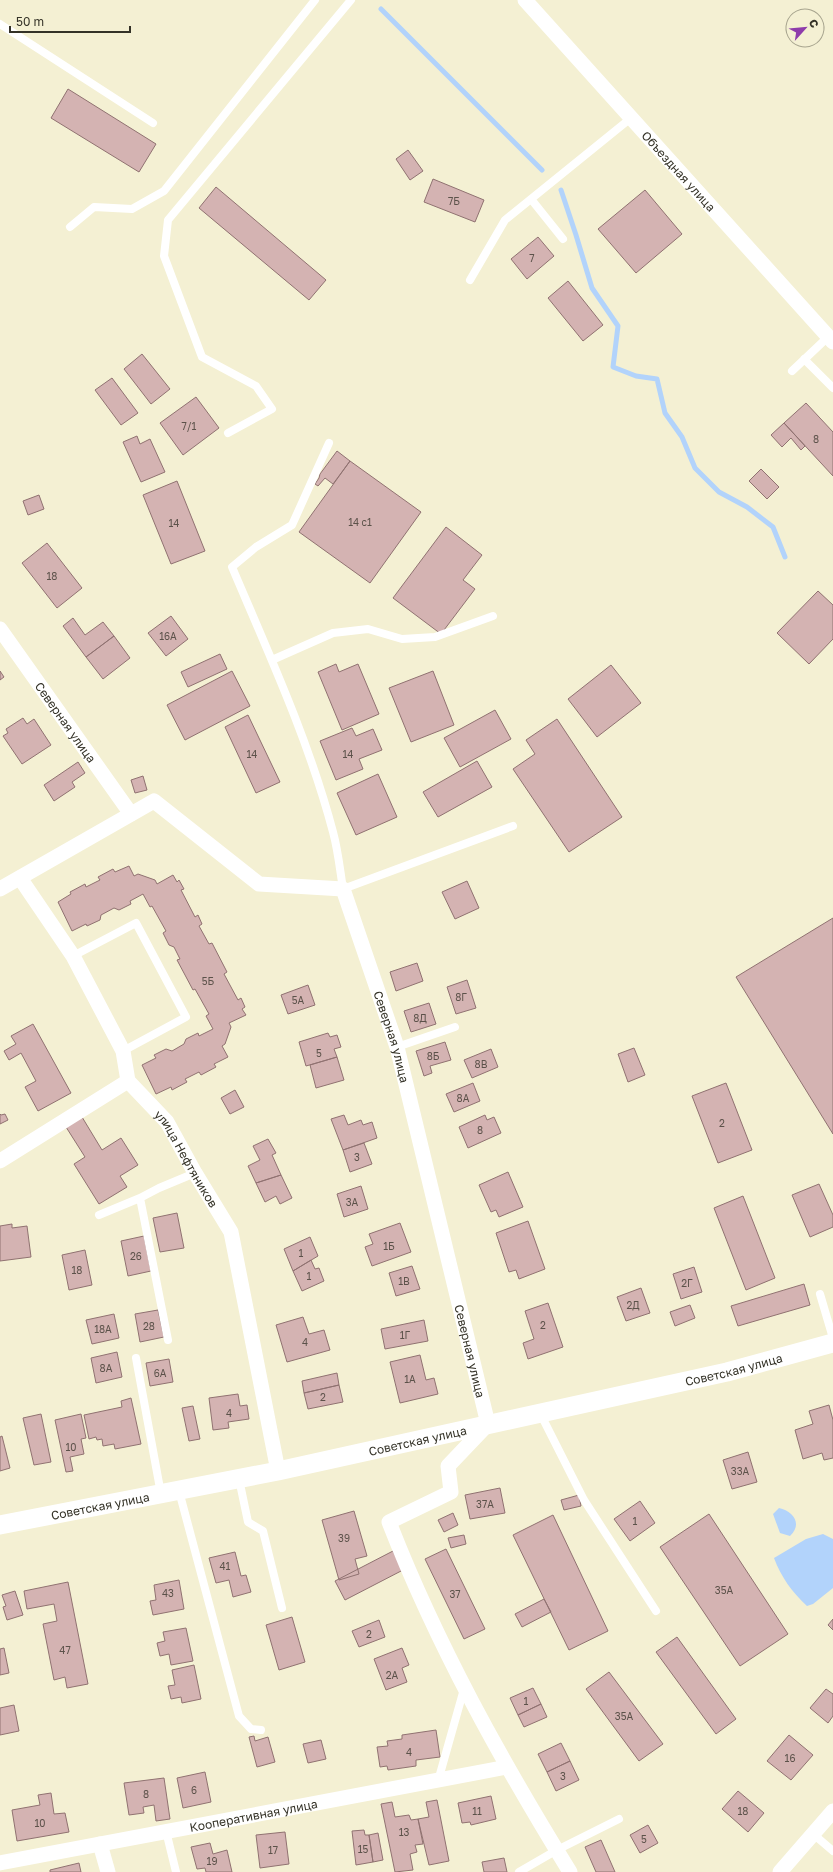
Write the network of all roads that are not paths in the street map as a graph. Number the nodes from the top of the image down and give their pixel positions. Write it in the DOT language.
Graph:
graph roads {
  1 [pos="315,0"];
  2 [pos="351,0"];
  3 [pos="525,0"];
  4 [pos="0,24"];
  5 [pos="631,118"];
  6 [pos="153,123"];
  7 [pos="531,199"];
  8 [pos="70,227"];
  9 [pos="563,239"];
  10 [pos="470,280"];
  11 [pos="830,339"];
  12 [pos="804,359"];
  13 [pos="792,371"];
  14 [pos="833,388"];
  15 [pos="228,433"];
  16 [pos="329,443"];
  17 [pos="493,616"];
  18 [pos="0,629"];
  19 [pos="272,660"];
  20 [pos="131,814"];
  21 [pos="513,826"];
  22 [pos="20,878"];
  23 [pos="0,889"];
  24 [pos="343,889"];
  25 [pos="73,956"];
  26 [pos="455,1027"];
  27 [pos="397,1047"];
  28 [pos="123,1052"];
  29 [pos="128,1081"];
  30 [pos="0,1161"];
  31 [pos="195,1173"];
  32 [pos="140,1198"];
  33 [pos="98,1216"];
  34 [pos="820,1294"];
  35 [pos="833,1338"];
  36 [pos="168,1340"];
  37 [pos="833,1343"];
  38 [pos="136,1358"];
  39 [pos="540,1413"];
  40 [pos="488,1424"];
  41 [pos="278,1472"];
  42 [pos="239,1479"];
  43 [pos="170,1492"];
  44 [pos="0,1525"];
  45 [pos="282,1608"];
  46 [pos="656,1611"];
  47 [pos="464,1689"];
  48 [pos="261,1730"];
  49 [pos="507,1767"];
  50 [pos="438,1781"];
  51 [pos="833,1811"];
  52 [pos="619,1819"];
  53 [pos="166,1831"];
  54 [pos="812,1833"];
  55 [pos="100,1844"];
  56 [pos="557,1850"];
  57 [pos="833,1851"];
  58 [pos="0,1863"];
  59 [pos="108,1872"];
  60 [pos="176,1872"];
  61 [pos="518,1872"];
  62 [pos="570,1872"];
  63 [pos="780,1872"];
  1 -- 8 [label="lane"];
  2 -- 15 [label="lane"];
  3 -- 5 [label="street, Объездная улица"];
  4 -- 6 [label="lane"];
  5 -- 7 [label="lane"];
  5 -- 11 [label="street, Объездная улица"];
  7 -- 9 [label="lane"];
  7 -- 10 [label="lane"];
  11 -- 12 [label="lane"];
  12 -- 13 [label="lane"];
  12 -- 14 [label="lane"];
  16 -- 19 [label="lane"];
  17 -- 19 [label="lane"];
  18 -- 20 [label="street, Северная улица"];
  19 -- 24 [label="lane"];
  20 -- 22 [label="street"];
  20 -- 24 [label="street"];
  21 -- 24 [label="lane"];
  22 -- 23 [label="street"];
  22 -- 25 [label="street"];
  24 -- 27 [label="street, Северная улица"];
  25 -- 28 [label="street"];
  25 -- 28 [label="lane"];
  26 -- 27 [label="lane"];
  27 -- 40 [label="street, Северная улица"];
  28 -- 29 [label="street"];
  29 -- 30 [label="street"];
  29 -- 31 [label="street, улица Нефтяников"];
  31 -- 32 [label="lane"];
  31 -- 41 [label="street, улица Нефтяников"];
  32 -- 33 [label="lane"];
  32 -- 36 [label="lane"];
  34 -- 35 [label="lane"];
  37 -- 39 [label="street, Советская улица"];
  38 -- 43 [label="lane"];
  39 -- 40 [label="street, Советская улица"];
  39 -- 46 [label="lane"];
  40 -- 41 [label="street, Советская улица"];
  40 -- 47 [label="street"];
  41 -- 42 [label="street, Советская улица"];
  42 -- 43 [label="street, Советская улица"];
  42 -- 45 [label="lane"];
  43 -- 44 [label="street, Советская улица"];
  43 -- 48 [label="lane"];
  47 -- 49 [label="street"];
  47 -- 50 [label="lane"];
  49 -- 50 [label="street, Кооперативная улица"];
  49 -- 56 [label="street"];
  50 -- 53 [label="street, Кооперативная улица"];
  51 -- 54 [label="street"];
  52 -- 56 [label="lane"];
  53 -- 55 [label="street, Кооперативная улица"];
  53 -- 60 [label="lane"];
  54 -- 57 [label="lane"];
  54 -- 63 [label="street"];
  55 -- 58 [label="street, Кооперативная улица"];
  55 -- 59 [label="street"];
  56 -- 61 [label="lane"];
  56 -- 62 [label="street"];
}
